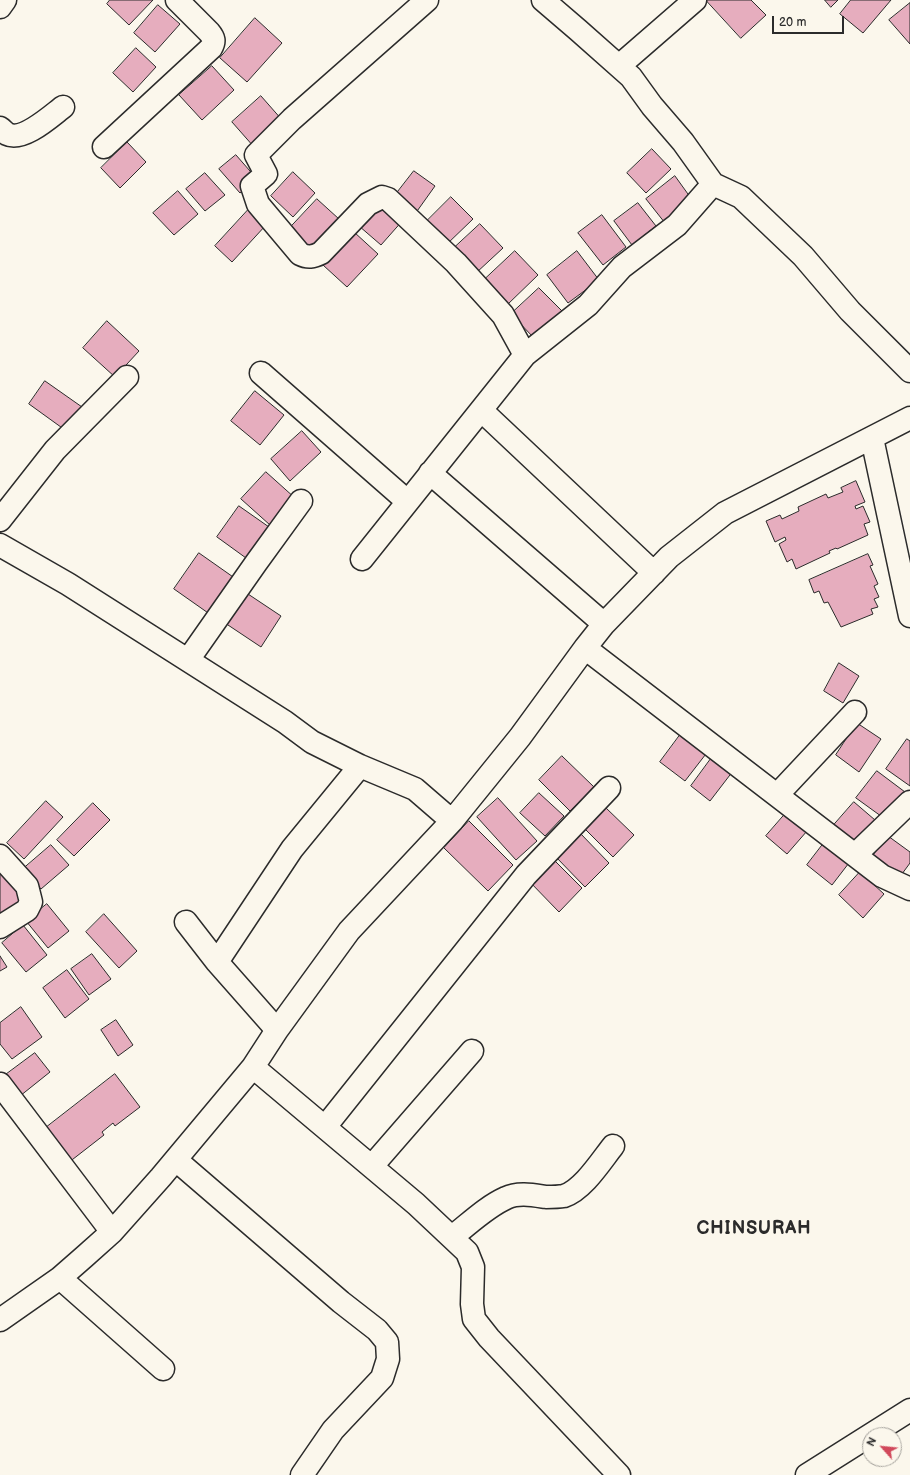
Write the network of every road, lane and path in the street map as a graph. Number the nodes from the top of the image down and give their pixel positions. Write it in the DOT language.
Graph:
graph roads {
  1 [pos="5,0"];
  2 [pos="177,0"];
  3 [pos="427,0"];
  4 [pos="543,0"];
  5 [pos="695,0"];
  6 [pos="0,7"];
  7 [pos="619,66"];
  8 [pos="63,107"];
  9 [pos="0,128"];
  10 [pos="104,147"];
  11 [pos="713,184"];
  12 [pos="525,355"];
  13 [pos="910,371"];
  14 [pos="260,372"];
  15 [pos="127,377"];
  16 [pos="481,410"];
  17 [pos="910,418"];
  18 [pos="872,438"];
  19 [pos="430,473"];
  20 [pos="302,501"];
  21 [pos="407,501"];
  22 [pos="0,520"];
  23 [pos="0,545"];
  24 [pos="362,559"];
  25 [pos="654,573"];
  26 [pos="910,616"];
  27 [pos="604,624"];
  28 [pos="585,648"];
  29 [pos="188,660"];
  30 [pos="855,712"];
  31 [pos="360,766"];
  32 [pos="610,788"];
  33 [pos="776,795"];
  34 [pos="910,802"];
  35 [pos="452,821"];
  36 [pos="855,855"];
  37 [pos="0,856"];
  38 [pos="910,889"];
  39 [pos="186,922"];
  40 [pos="0,928"];
  41 [pos="217,962"];
  42 [pos="278,1030"];
  43 [pos="472,1051"];
  44 [pos="253,1067"];
  45 [pos="0,1084"];
  46 [pos="325,1127"];
  47 [pos="613,1146"];
  48 [pos="176,1160"];
  49 [pos="372,1166"];
  50 [pos="112,1232"];
  51 [pos="452,1237"];
  52 [pos="60,1278"];
  53 [pos="0,1320"];
  54 [pos="163,1369"];
  55 [pos="909,1411"];
  56 [pos="302,1475"];
  57 [pos="619,1475"];
  58 [pos="807,1475"];
  1 -- 6 [label="street"];
  2 -- 10 [label="street"];
  3 -- 12 [label="street"];
  4 -- 7 [label="street"];
  5 -- 7 [label="street"];
  7 -- 11 [label="street"];
  8 -- 9 [label="street"];
  11 -- 12 [label="street"];
  11 -- 13 [label="street"];
  12 -- 16 [label="street"];
  14 -- 21 [label="street"];
  15 -- 22 [label="street"];
  16 -- 19 [label="street"];
  16 -- 25 [label="street"];
  17 -- 18 [label="street"];
  18 -- 25 [label="street"];
  18 -- 26 [label="street"];
  19 -- 21 [label="street"];
  19 -- 27 [label="street"];
  20 -- 29 [label="street"];
  21 -- 24 [label="street"];
  23 -- 29 [label="street"];
  25 -- 27 [label="street"];
  27 -- 28 [label="street"];
  28 -- 33 [label="street"];
  28 -- 35 [label="street"];
  29 -- 31 [label="street"];
  30 -- 33 [label="street"];
  31 -- 35 [label="street"];
  31 -- 41 [label="street"];
  32 -- 46 [label="street"];
  33 -- 36 [label="street"];
  34 -- 36 [label="street"];
  35 -- 42 [label="street"];
  36 -- 38 [label="street"];
  37 -- 40 [label="street"];
  39 -- 41 [label="street"];
  41 -- 42 [label="street"];
  42 -- 44 [label="street"];
  43 -- 49 [label="street"];
  44 -- 46 [label="street"];
  44 -- 48 [label="street"];
  45 -- 50 [label="street"];
  46 -- 49 [label="street"];
  47 -- 51 [label="street"];
  48 -- 50 [label="street"];
  48 -- 56 [label="street"];
  49 -- 51 [label="street"];
  50 -- 52 [label="street"];
  51 -- 57 [label="street"];
  52 -- 53 [label="street"];
  52 -- 54 [label="street"];
  55 -- 58 [label="street"];
}
